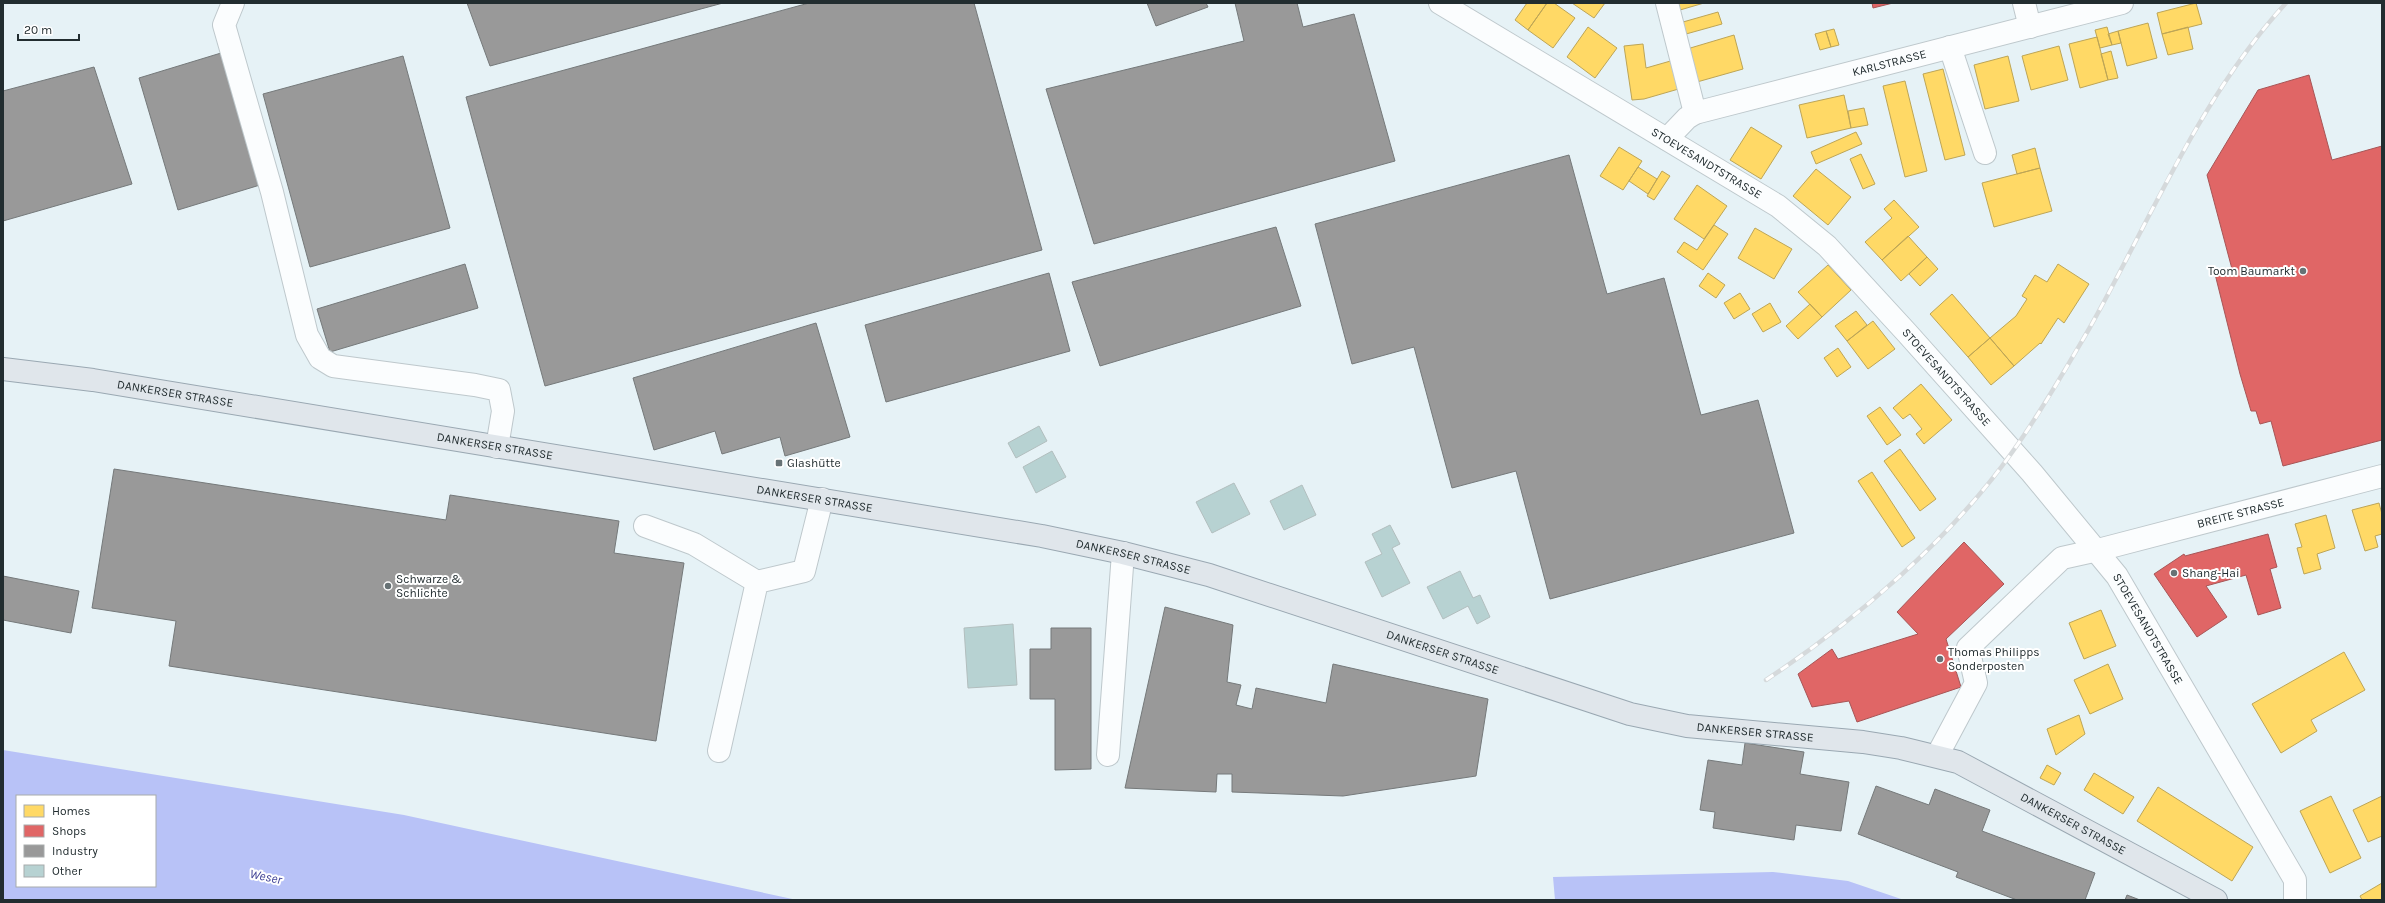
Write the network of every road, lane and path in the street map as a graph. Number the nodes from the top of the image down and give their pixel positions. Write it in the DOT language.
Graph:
graph roads {
  1 [pos="233,3"];
  2 [pos="1440,3"];
  3 [pos="1667,3"];
  4 [pos="2024,3"];
  5 [pos="2122,3"];
  6 [pos="2030,27"];
  7 [pos="1950,47"];
  8 [pos="1695,113"];
  9 [pos="1667,139"];
  10 [pos="1985,153"];
  11 [pos="3,369"];
  12 [pos="497,446"];
  13 [pos="2382,476"];
  14 [pos="822,499"];
  15 [pos="645,526"];
  16 [pos="2098,550"];
  17 [pos="1122,553"];
  18 [pos="757,582"];
  19 [pos="719,751"];
  20 [pos="1108,755"];
  21 [pos="1937,756"];
  22 [pos="2216,900"];
  23 [pos="2294,900"];
  1 -- 12 [label="street"];
  2 -- 9 [label="street, STOEVESANDTSTRASSE"];
  3 -- 8 [label="street"];
  4 -- 6 [label="street"];
  5 -- 6 [label="street, KARLSTRASSE"];
  6 -- 7 [label="street, KARLSTRASSE"];
  7 -- 8 [label="street, KARLSTRASSE"];
  7 -- 10 [label="street"];
  8 -- 9 [label="street, KARLSTRASSE"];
  9 -- 16 [label="street, STOEVESANDTSTRASSE"];
  11 -- 12 [label="main road, DANKERSER STRASSE"];
  12 -- 14 [label="main road, DANKERSER STRASSE"];
  13 -- 16 [label="street, BREITE STRASSE"];
  14 -- 17 [label="main road, DANKERSER STRASSE"];
  14 -- 18 [label="street"];
  15 -- 18 [label="street"];
  16 -- 21 [label="street, BREITE STRASSE"];
  16 -- 23 [label="street, STOEVESANDTSTRASSE"];
  17 -- 20 [label="street"];
  17 -- 21 [label="main road, DANKERSER STRASSE"];
  18 -- 19 [label="street"];
  21 -- 22 [label="main road, DANKERSER STRASSE"];
}
